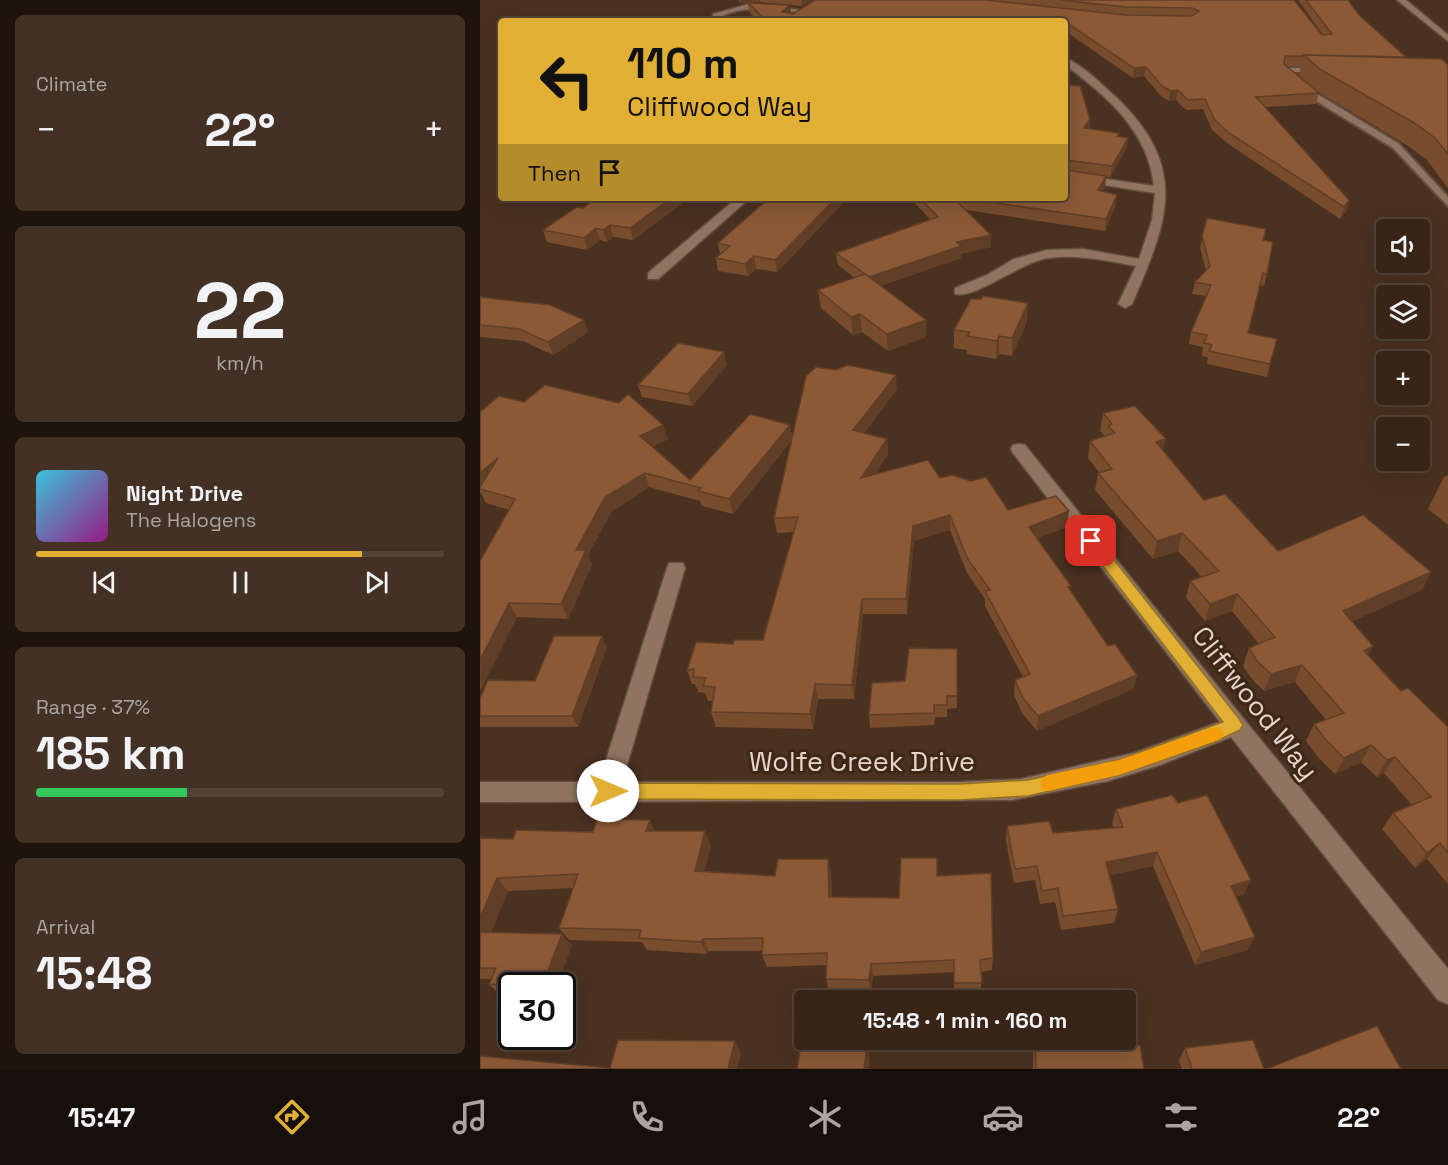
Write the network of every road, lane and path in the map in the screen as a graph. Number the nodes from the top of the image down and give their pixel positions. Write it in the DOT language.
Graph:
graph roads {
  1 [pos="1401,0"];
  2 [pos="815,3"];
  3 [pos="803,11"];
  4 [pos="716,18"];
  5 [pos="794,18"];
  6 [pos="1448,39"];
  7 [pos="1068,63"];
  8 [pos="1332,70"];
  9 [pos="1083,74"];
  10 [pos="1068,76"];
  11 [pos="1068,176"];
  12 [pos="1161,190"];
  13 [pos="740,201"];
  14 [pos="1448,203"];
  15 [pos="1143,263"];
  16 [pos="653,276"];
  17 [pos="960,291"];
  18 [pos="1125,304"];
  19 [pos="1019,449"];
  20 [pos="676,568"];
  21 [pos="1235,725"];
  22 [pos="608,791"];
  23 [pos="480,792"];
  24 [pos="1448,990"];
  1 -- 6 [label="street"];
  2 -- 3 [label="street"];
  3 -- 4 [label="street"];
  3 -- 5 [label="street"];
  7 -- 9 [label="street"];
  8 -- 14 [label="lane"];
  9 -- 10 [label="street"];
  9 -- 12 [label="street"];
  11 -- 12 [label="street"];
  12 -- 15 [label="street"];
  13 -- 16 [label="street"];
  15 -- 17 [label="street"];
  15 -- 18 [label="street"];
  19 -- 21 [label="street, Cliffwood Way"];
  20 -- 22 [label="street"];
  21 -- 22 [label="street, Wolfe Creek Drive"];
  21 -- 24 [label="street, Cliffwood Way"];
  22 -- 23 [label="street, Wolfe Creek Drive"];
}
